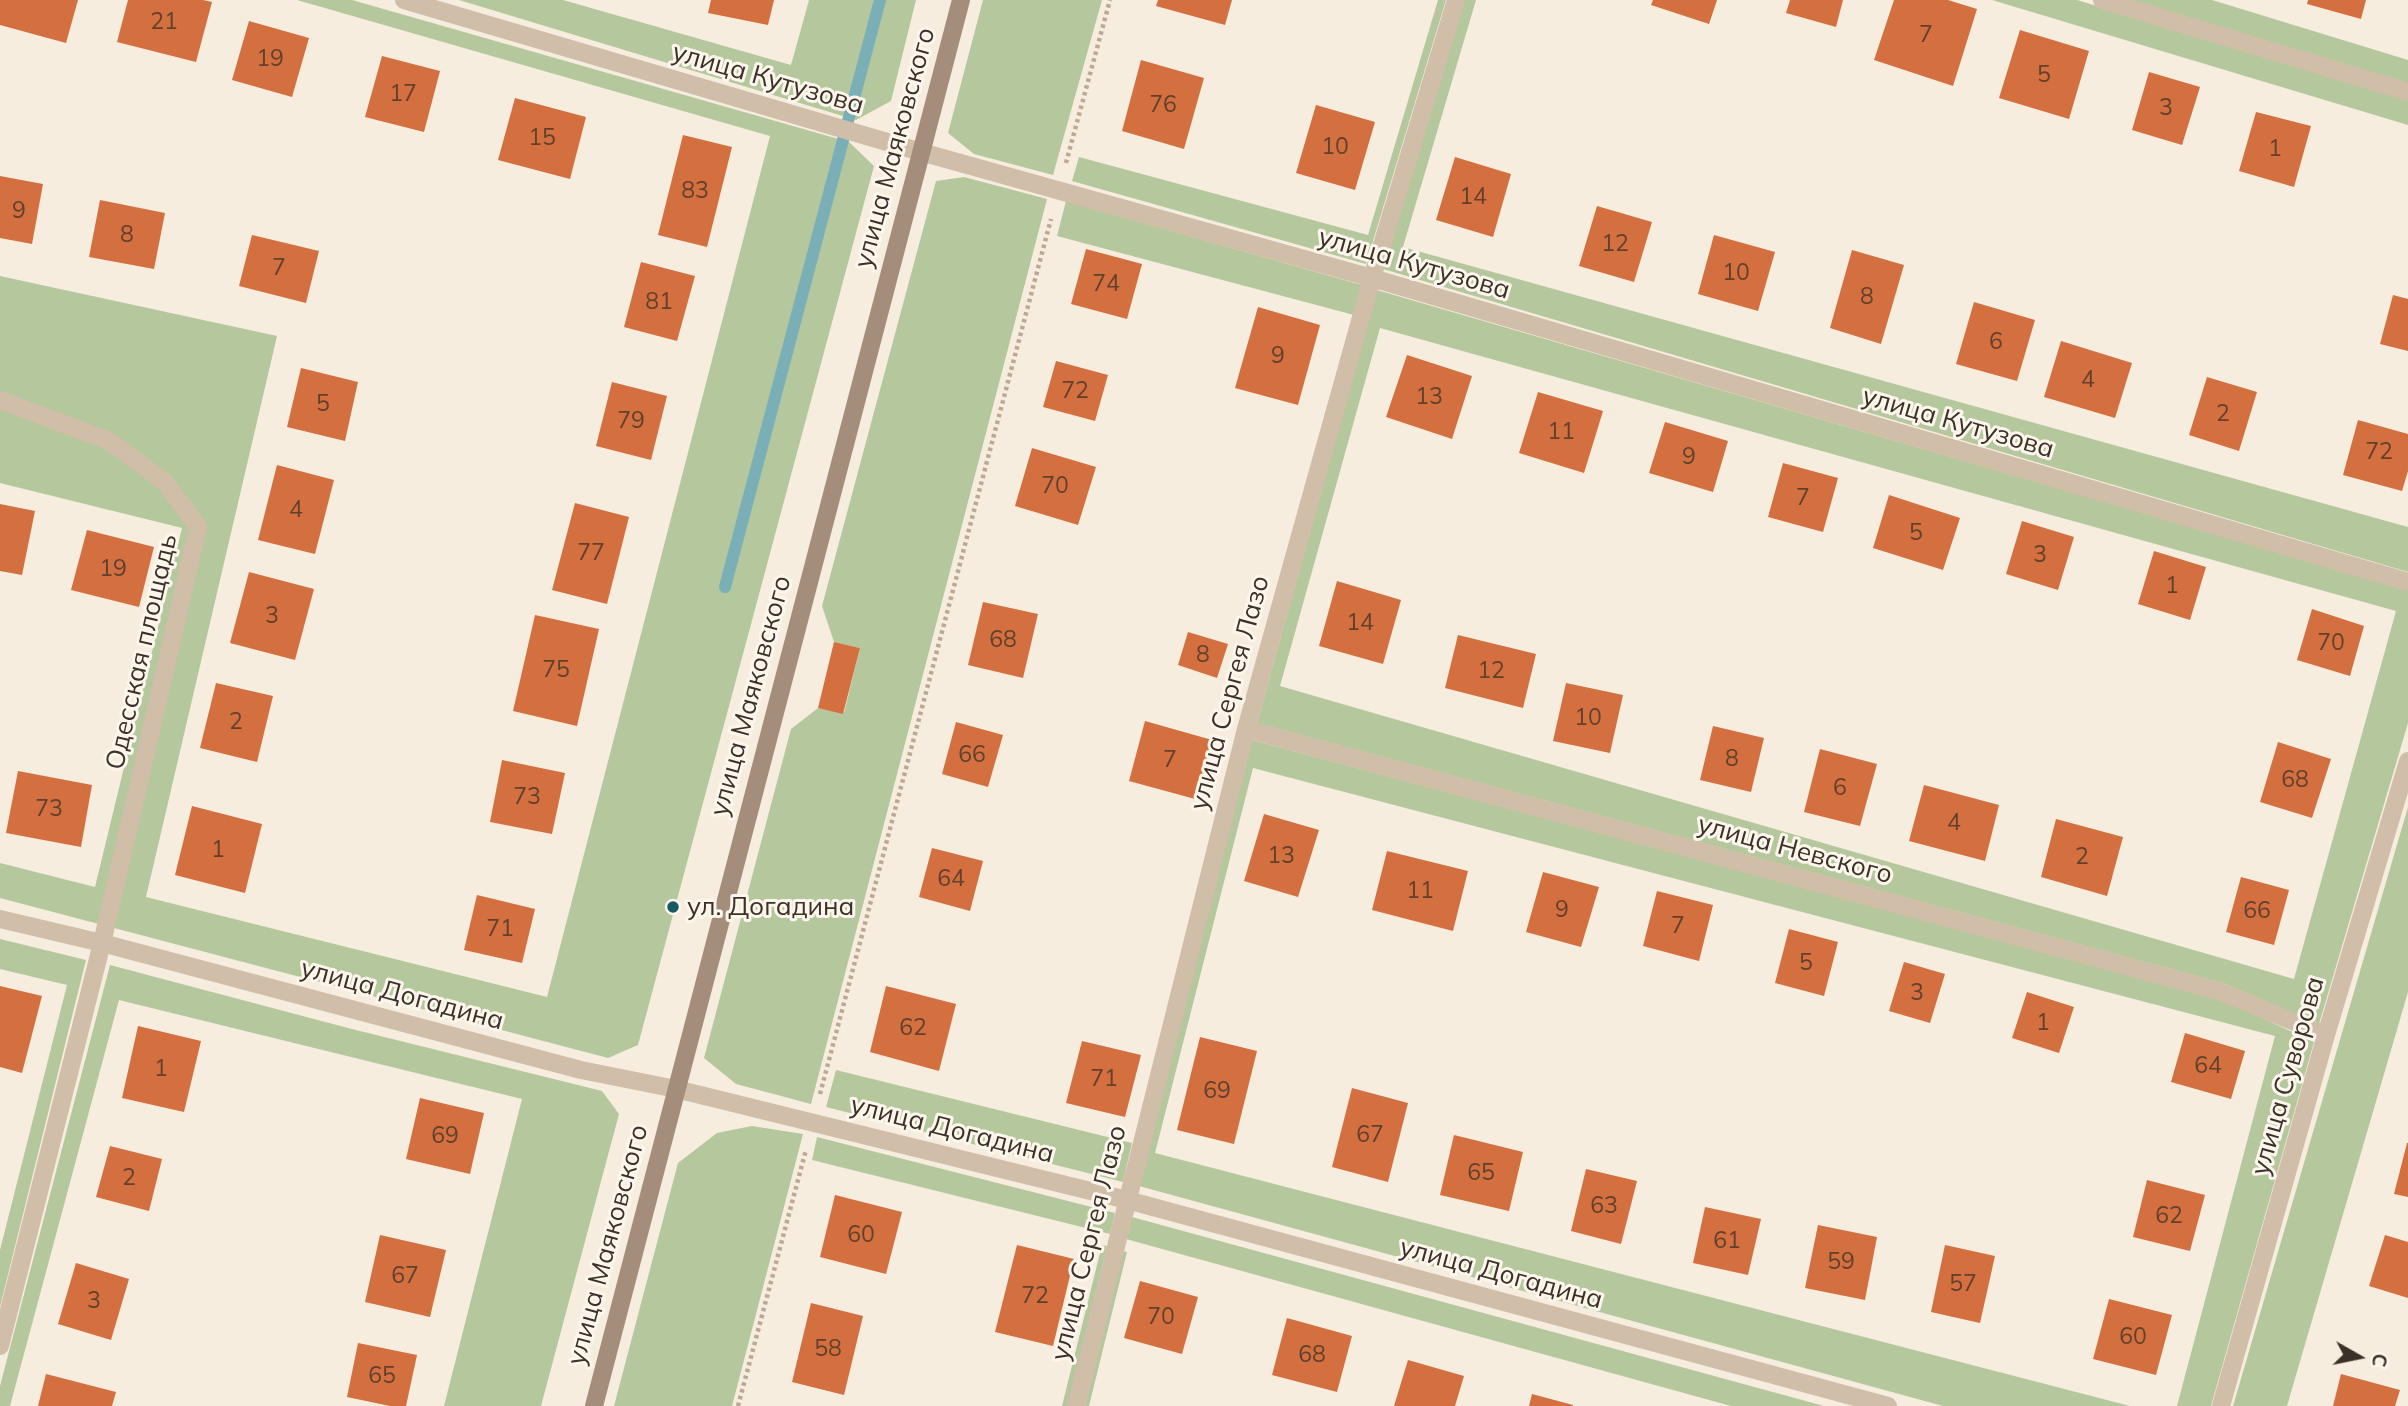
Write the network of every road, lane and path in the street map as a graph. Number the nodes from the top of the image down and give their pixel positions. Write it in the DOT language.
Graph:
graph roads {
  1 [pos="404,0"];
  2 [pos="961,0"];
  3 [pos="1110,0"];
  4 [pos="1456,0"];
  5 [pos="2102,0"];
  6 [pos="2408,92"];
  7 [pos="921,152"];
  8 [pos="1058,189"];
  9 [pos="1372,278"];
  10 [pos="0,400"];
  11 [pos="2408,582"];
  12 [pos="1246,730"];
  13 [pos="2408,761"];
  14 [pos="0,919"];
  15 [pos="102,943"];
  16 [pos="2326,1035"];
  17 [pos="676,1089"];
  18 [pos="813,1123"];
  19 [pos="1127,1200"];
  20 [pos="0,1346"];
  21 [pos="594,1406"];
  22 [pos="738,1406"];
  23 [pos="1076,1406"];
  24 [pos="1888,1406"];
  25 [pos="2221,1406"];
  1 -- 7 [label="street, улица Кутузова"];
  2 -- 7 [label="main road, улица Маяковского"];
  3 -- 8 [label="path"];
  4 -- 9 [label="street, улица Сергея Лазо"];
  5 -- 6 [label="street"];
  7 -- 8 [label="street, улица Кутузова"];
  7 -- 17 [label="main road, улица Маяковского"];
  8 -- 9 [label="street, улица Кутузова"];
  8 -- 18 [label="path"];
  9 -- 11 [label="street, улица Кутузова"];
  9 -- 12 [label="street, улица Сергея Лазо"];
  10 -- 15 [label="street, Одесская площадь"];
  12 -- 16 [label="street, улица Невского"];
  12 -- 19 [label="street, улица Сергея Лазо"];
  13 -- 16 [label="street, улица Суворова"];
  14 -- 15 [label="street, улица Догадина"];
  15 -- 17 [label="street, улица Догадина"];
  15 -- 20 [label="street, Одесская площадь"];
  16 -- 25 [label="street, улица Суворова"];
  17 -- 18 [label="street, улица Догадина"];
  17 -- 21 [label="main road, улица Маяковского"];
  18 -- 19 [label="street, улица Догадина"];
  18 -- 22 [label="path"];
  19 -- 23 [label="street, улица Сергея Лазо"];
  19 -- 24 [label="street, улица Догадина"];
}
